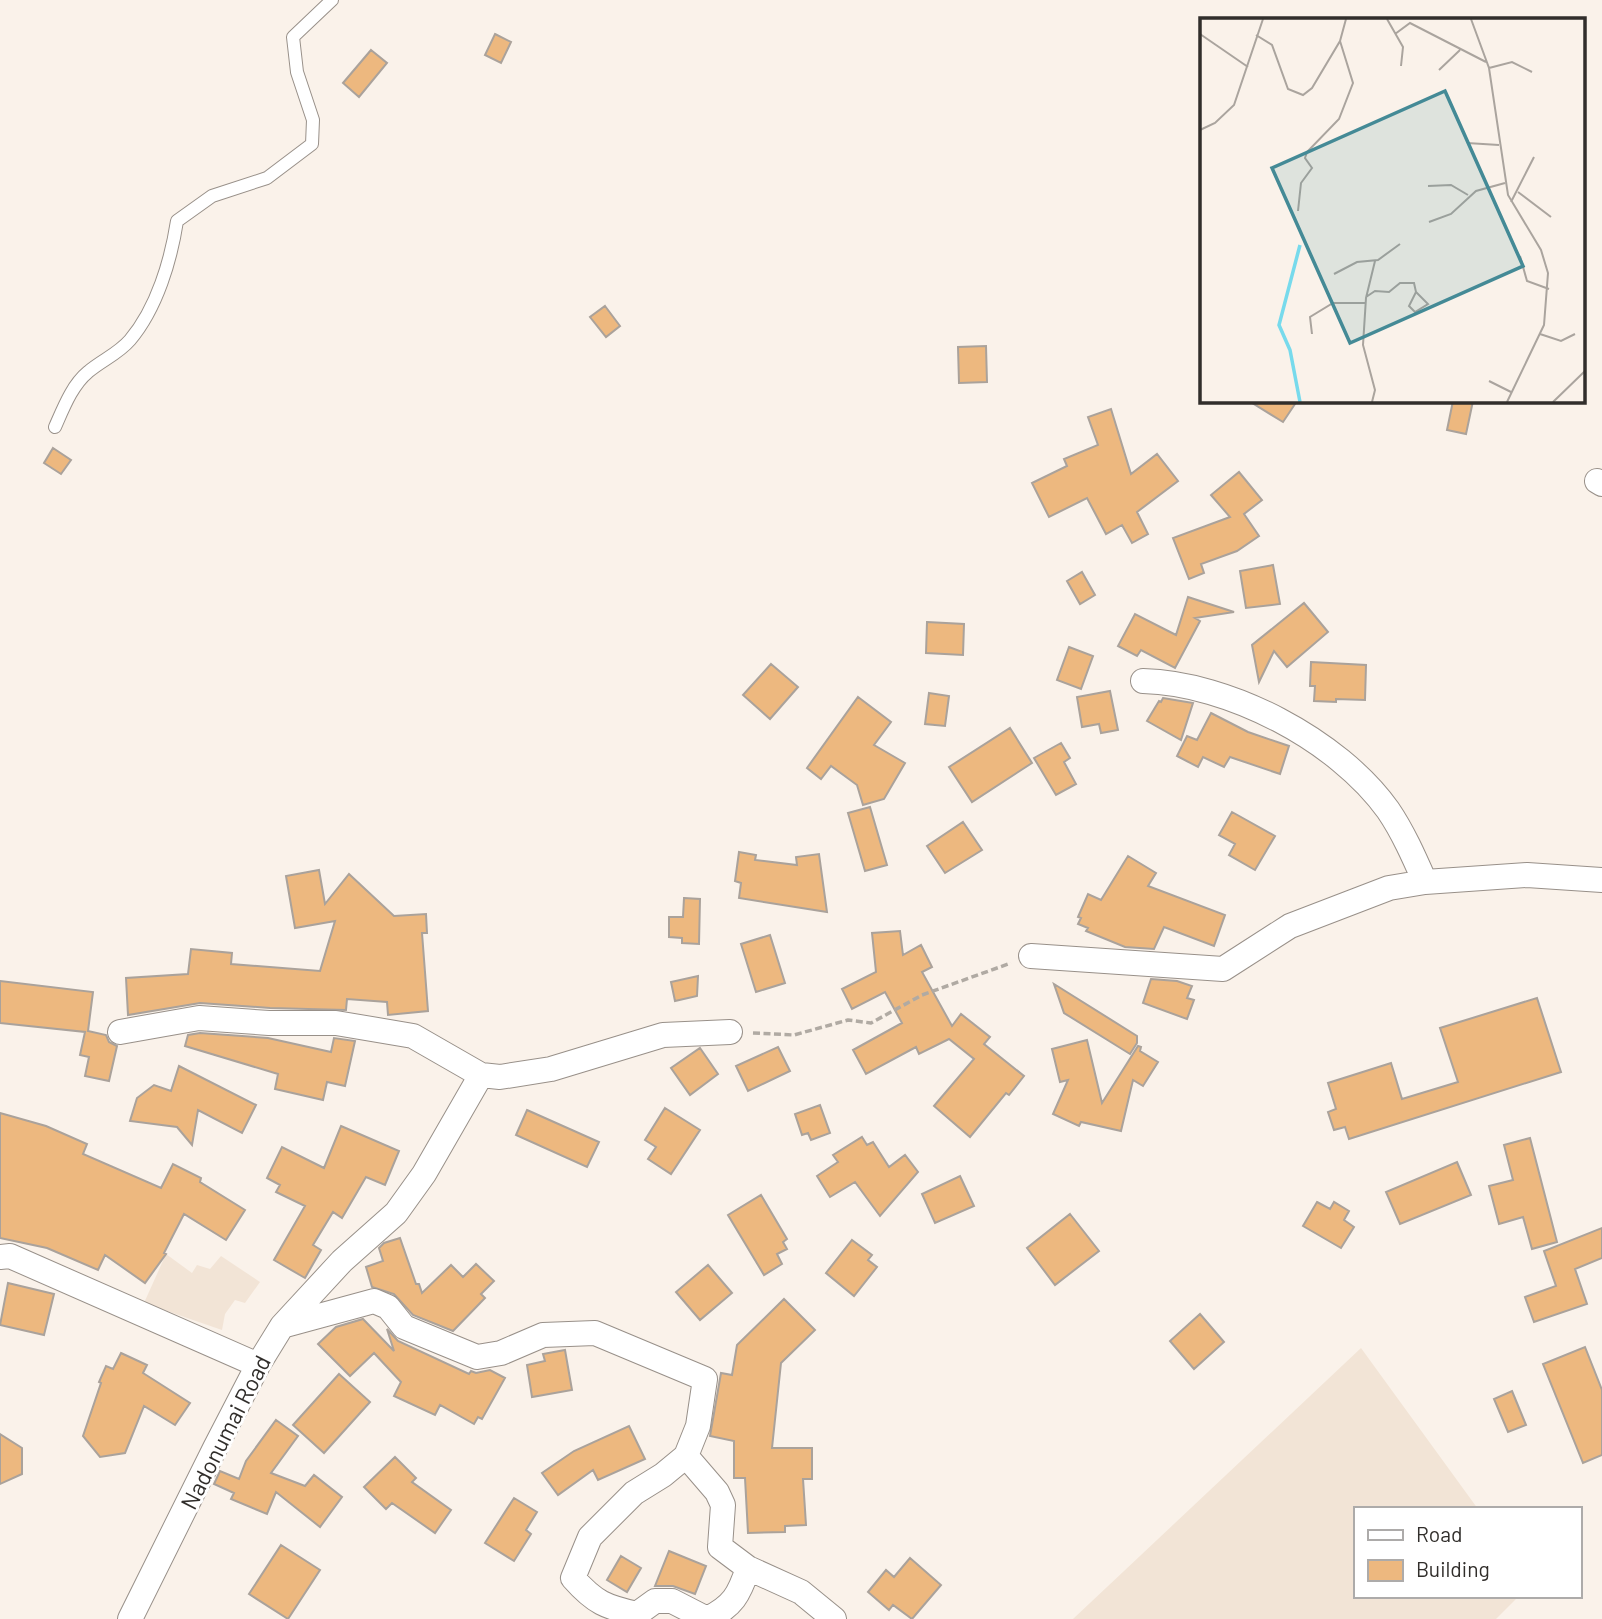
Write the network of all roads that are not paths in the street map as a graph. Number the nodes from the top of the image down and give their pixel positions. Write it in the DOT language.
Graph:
graph roads {
  1 [pos="332,0"];
  2 [pos="55,427"];
  3 [pos="1143,681"];
  4 [pos="1602,880"];
  5 [pos="1425,882"];
  6 [pos="1031,956"];
  7 [pos="120,1032"];
  8 [pos="730,1032"];
  9 [pos="481,1075"];
  10 [pos="0,1257"];
  11 [pos="282,1326"];
  12 [pos="258,1365"];
  13 [pos="686,1457"];
  14 [pos="748,1568"];
  15 [pos="130,1619"];
  16 [pos="834,1619"];
  1 -- 2 [label="lane"];
  3 -- 5 [label="street"];
  4 -- 5 [label="street"];
  5 -- 6 [label="street"];
  7 -- 9 [label="street"];
  8 -- 9 [label="street"];
  9 -- 11 [label="street, Nadonumai Road"];
  10 -- 12 [label="street"];
  11 -- 12 [label="street, Nadonumai Road"];
  11 -- 13 [label="street"];
  12 -- 15 [label="street, Nadonumai Road"];
  13 -- 14 [label="street"];
  13 -- 14 [label="street"];
  14 -- 16 [label="street"];
}
